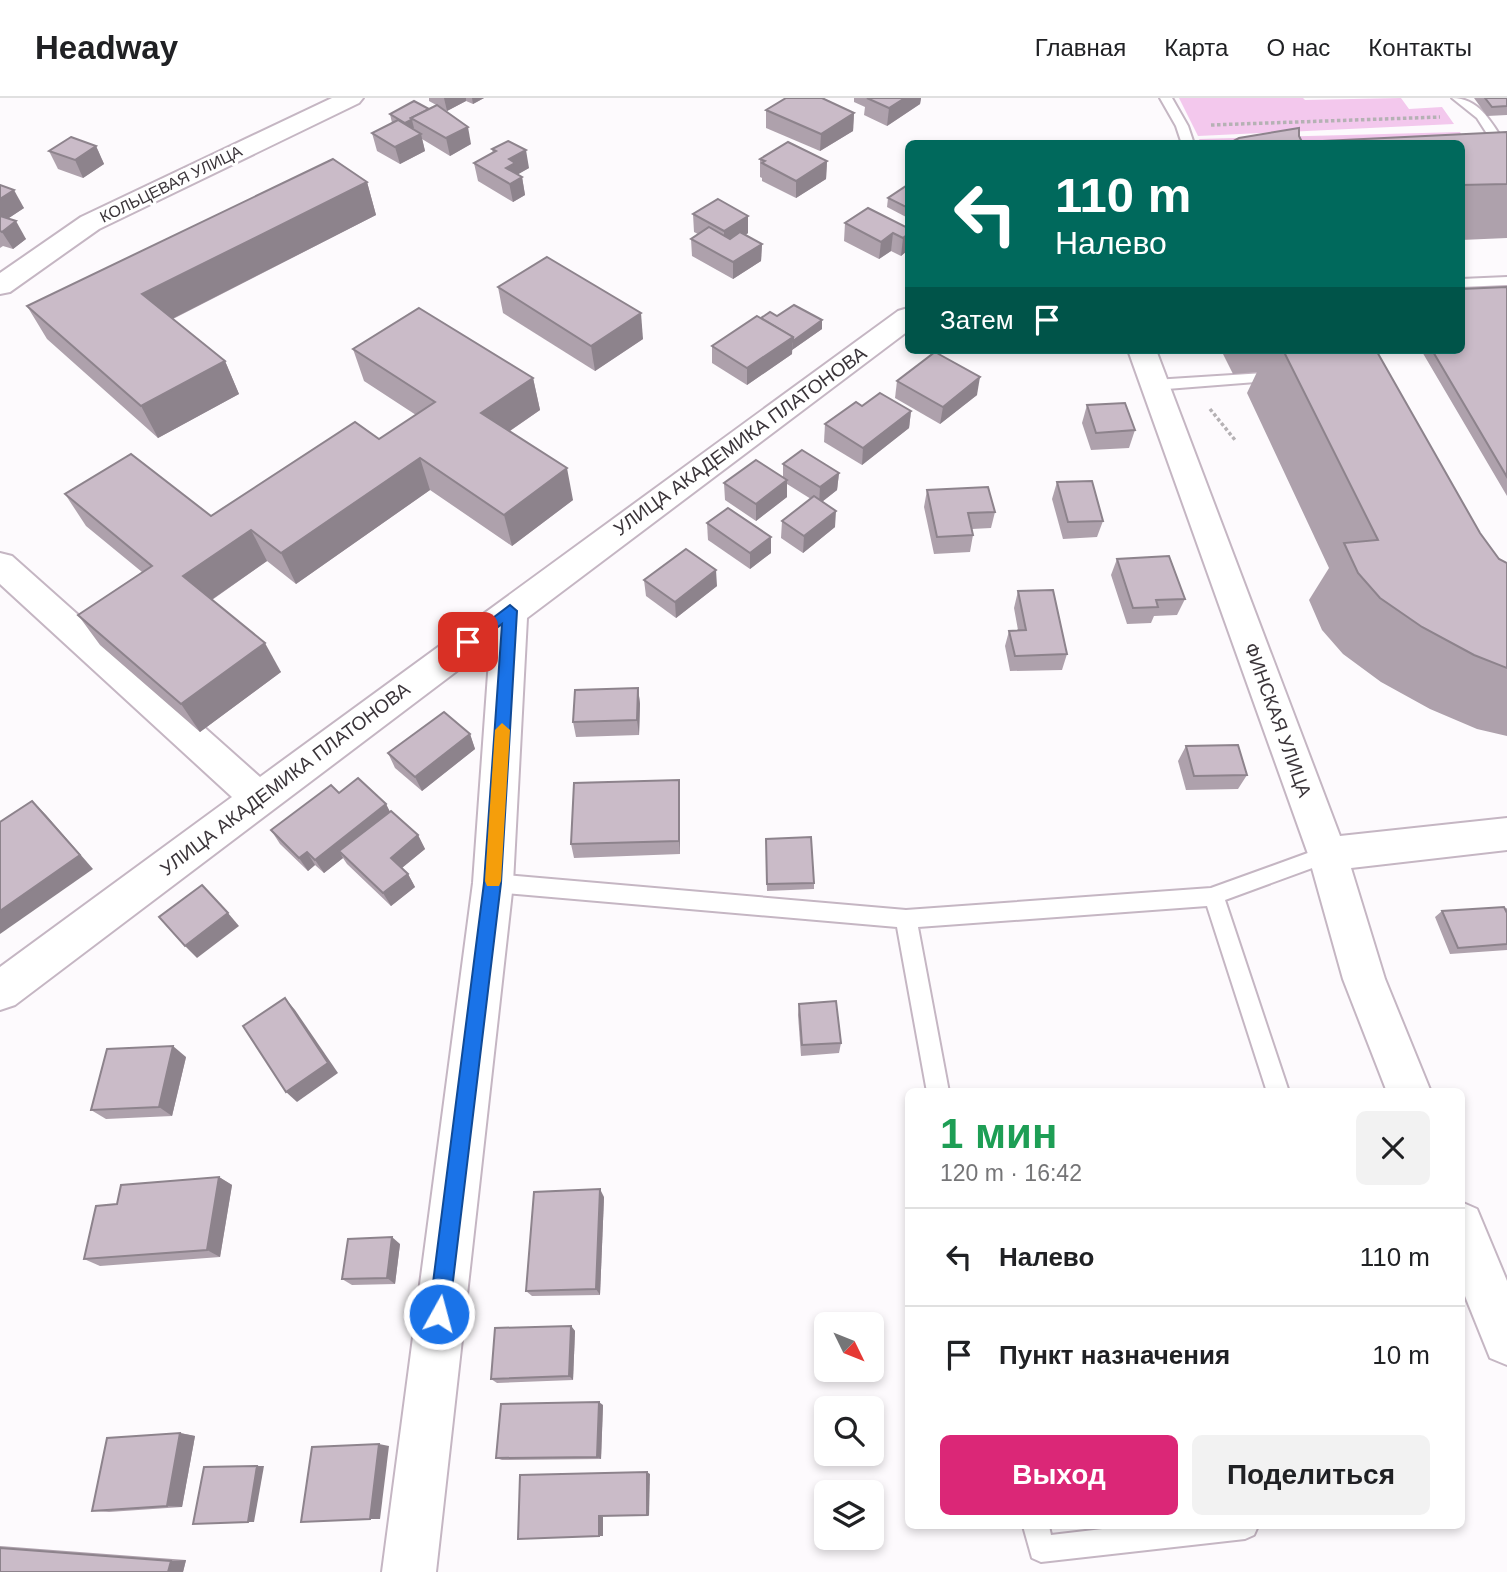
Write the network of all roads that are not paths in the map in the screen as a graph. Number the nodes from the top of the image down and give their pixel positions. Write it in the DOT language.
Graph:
graph roads {
  1 [pos="351,98"];
  2 [pos="1166,98"];
  3 [pos="1458,98"];
  4 [pos="1502,139"];
  5 [pos="1187,140"];
  6 [pos="1470,140"];
  7 [pos="1507,281"];
  8 [pos="1465,283"];
  9 [pos="0,286"];
  10 [pos="905,319"];
  11 [pos="1143,354"];
  12 [pos="1293,376"];
  13 [pos="1154,385"];
  14 [pos="0,565"];
  15 [pos="510,611"];
  16 [pos="258,799"];
  17 [pos="1507,834"];
  18 [pos="1327,854"];
  19 [pos="493,883"];
  20 [pos="1214,896"];
  21 [pos="906,919"];
  22 [pos="0,991"];
  23 [pos="937,1088"];
  24 [pos="1277,1088"];
  25 [pos="1407,1088"];
  26 [pos="1465,1235"];
  27 [pos="1507,1341"];
  28 [pos="1037,1529"];
  29 [pos="1218,1529"];
  30 [pos="409,1572"];
  1 -- 9 [label="street, КОЛЬЦЕВАЯ УЛИЦА"];
  2 -- 5 [label="lane"];
  3 -- 4 [label="lane"];
  4 -- 6 [label="street"];
  7 -- 8 [label="lane"];
  10 -- 15 [label="street, УЛИЦА АКАДЕМИКА ПЛАТОНОВА"];
  11 -- 13 [label="street, ФИНСКАЯ УЛИЦА"];
  12 -- 13 [label="lane"];
  13 -- 18 [label="street, ФИНСКАЯ УЛИЦА"];
  14 -- 16 [label="street"];
  15 -- 16 [label="street, УЛИЦА АКАДЕМИКА ПЛАТОНОВА"];
  15 -- 19 [label="street"];
  16 -- 22 [label="street, УЛИЦА АКАДЕМИКА ПЛАТОНОВА"];
  17 -- 18 [label="street"];
  18 -- 20 [label="lane"];
  18 -- 25 [label="street, ФИНСКАЯ УЛИЦА"];
  19 -- 21 [label="lane"];
  19 -- 30 [label="street"];
  20 -- 21 [label="lane"];
  20 -- 24 [label="lane"];
  21 -- 23 [label="lane"];
  26 -- 27 [label="street"];
  28 -- 29 [label="lane"];
}
